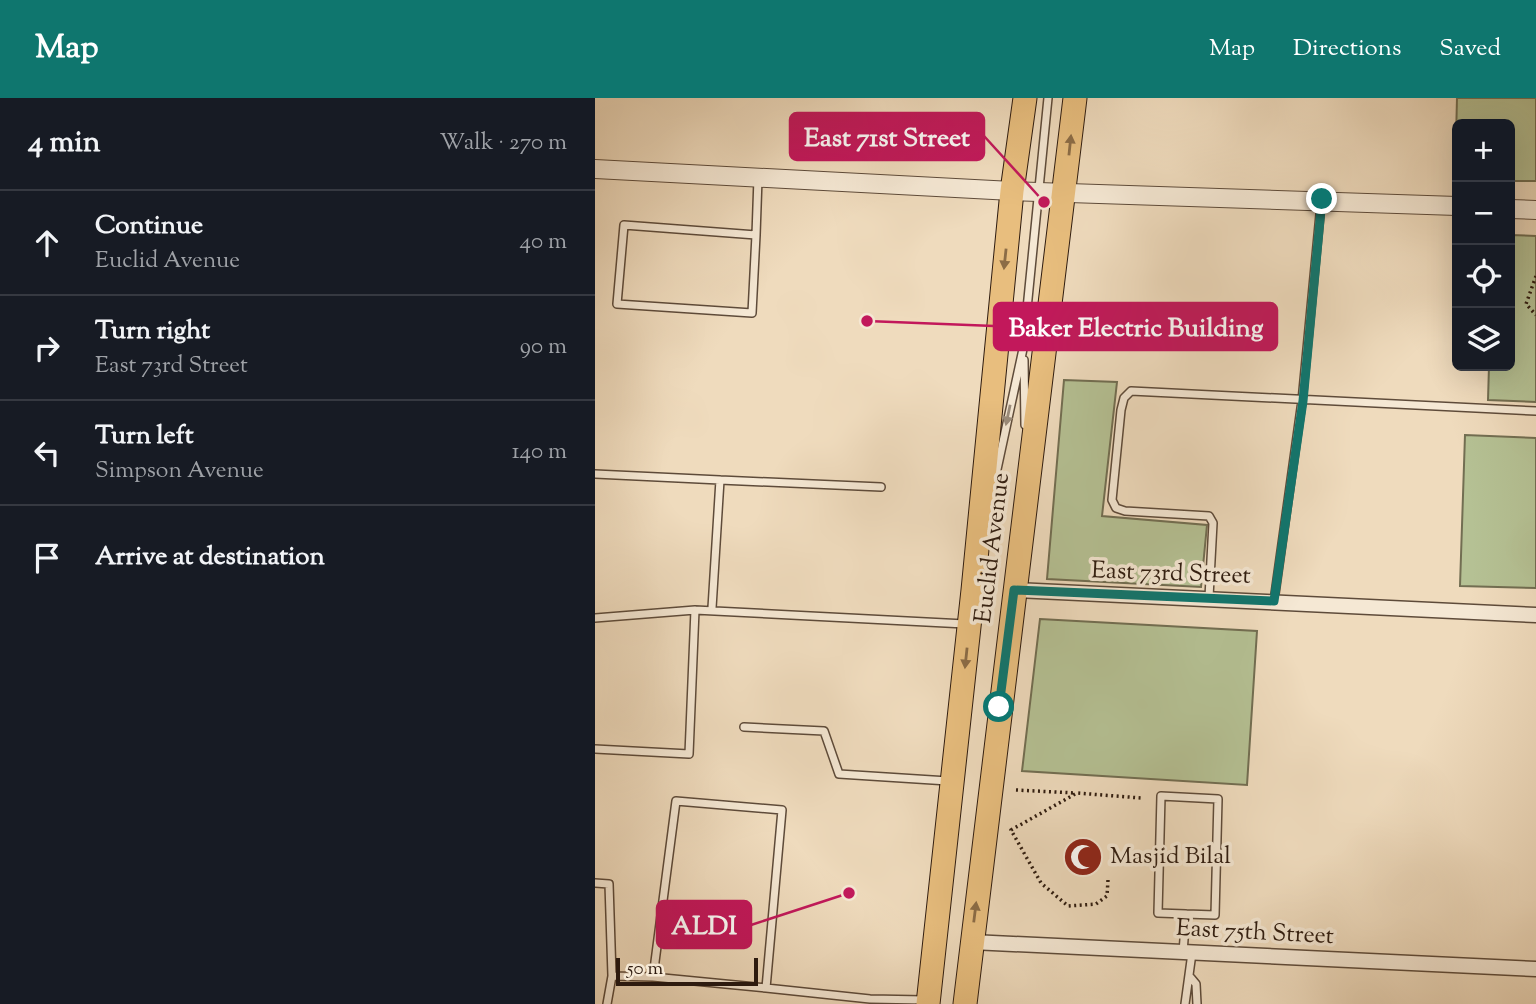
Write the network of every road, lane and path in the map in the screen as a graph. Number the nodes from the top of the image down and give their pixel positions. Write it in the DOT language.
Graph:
graph roads {
  1 [pos="1025,98"];
  2 [pos="1048,98"];
  3 [pos="1075,98"];
  4 [pos="595,169"];
  5 [pos="758,177"];
  6 [pos="1012,191"];
  7 [pos="1039,192"];
  8 [pos="1064,192"];
  9 [pos="1322,199"];
  10 [pos="1452,206"];
  11 [pos="1515,209"];
  12 [pos="1536,210"];
  13 [pos="757,235"];
  14 [pos="1536,276"];
  15 [pos="1536,315"];
  16 [pos="1023,349"];
  17 [pos="1303,401"];
  18 [pos="1536,411"];
  19 [pos="595,474"];
  20 [pos="720,480"];
  21 [pos="881,487"];
  22 [pos="1022,525"];
  23 [pos="973,590"];
  24 [pos="1014,590"];
  25 [pos="1209,597"];
  26 [pos="1274,601"];
  27 [pos="712,608"];
  28 [pos="695,610"];
  29 [pos="1536,615"];
  30 [pos="595,618"];
  31 [pos="969,624"];
  32 [pos="744,727"];
  33 [pos="595,749"];
  34 [pos="952,782"];
  35 [pos="1016,790"];
  36 [pos="1077,793"];
  37 [pos="1141,798"];
  38 [pos="1108,880"];
  39 [pos="595,883"];
  40 [pos="1186,914"];
  41 [pos="972,942"];
  42 [pos="1188,952"];
  43 [pos="1536,969"];
  44 [pos="612,976"];
  45 [pos="653,976"];
  46 [pos="1191,978"];
  47 [pos="766,988"];
  48 [pos="928,1002"];
  49 [pos="607,1004"];
  50 [pos="965,1004"];
  51 [pos="1185,1004"];
  52 [pos="1197,1004"];
  1 -- 6 [label="main road, Euclid Avenue"];
  2 -- 7 [label="lane"];
  8 -- 3 [label="main road, Euclid Avenue, one-way"];
  4 -- 5 [label="street"];
  5 -- 6 [label="street"];
  5 -- 13 [label="lane"];
  6 -- 7 [label="street"];
  6 -- 23 [label="main road, Euclid Avenue, one-way"];
  7 -- 8 [label="street"];
  7 -- 16 [label="lane"];
  8 -- 9 [label="street"];
  8 -- 22 [label="main road, Euclid Avenue"];
  9 -- 10 [label="street"];
  9 -- 17 [label="lane"];
  11 -- 12 [label="street"];
  13 -- 13 [label="lane"];
  14 -- 15 [label="path"];
  16 -- 22 [label="lane"];
  16 -- 23 [label="lane, one-way"];
  17 -- 18 [label="lane"];
  17 -- 25 [label="lane"];
  17 -- 26 [label="lane"];
  19 -- 20 [label="lane"];
  20 -- 21 [label="lane"];
  20 -- 27 [label="lane"];
  22 -- 24 [label="main road, Euclid Avenue"];
  23 -- 31 [label="main road, Euclid Avenue"];
  24 -- 25 [label="street, East 73rd Street"];
  41 -- 24 [label="main road, Euclid Avenue, one-way"];
  25 -- 26 [label="street, East 73rd Street"];
  26 -- 29 [label="street, East 73rd Street"];
  27 -- 28 [label="lane"];
  27 -- 31 [label="lane"];
  28 -- 30 [label="lane"];
  28 -- 33 [label="lane"];
  31 -- 34 [label="main road, Euclid Avenue, one-way"];
  32 -- 34 [label="lane"];
  34 -- 48 [label="main road, Euclid Avenue"];
  35 -- 36 [label="path"];
  36 -- 37 [label="path"];
  36 -- 38 [label="path"];
  39 -- 44 [label="lane"];
  40 -- 40 [label="lane"];
  40 -- 42 [label="lane"];
  41 -- 42 [label="street, East 75th Street"];
  41 -- 50 [label="main road, Euclid Avenue"];
  42 -- 43 [label="street, East 75th Street"];
  42 -- 46 [label="lane"];
  44 -- 45 [label="lane"];
  44 -- 49 [label="lane"];
  45 -- 47 [label="lane"];
  45 -- 47 [label="lane"];
  46 -- 51 [label="lane"];
  46 -- 52 [label="lane"];
  47 -- 48 [label="lane"];
}
